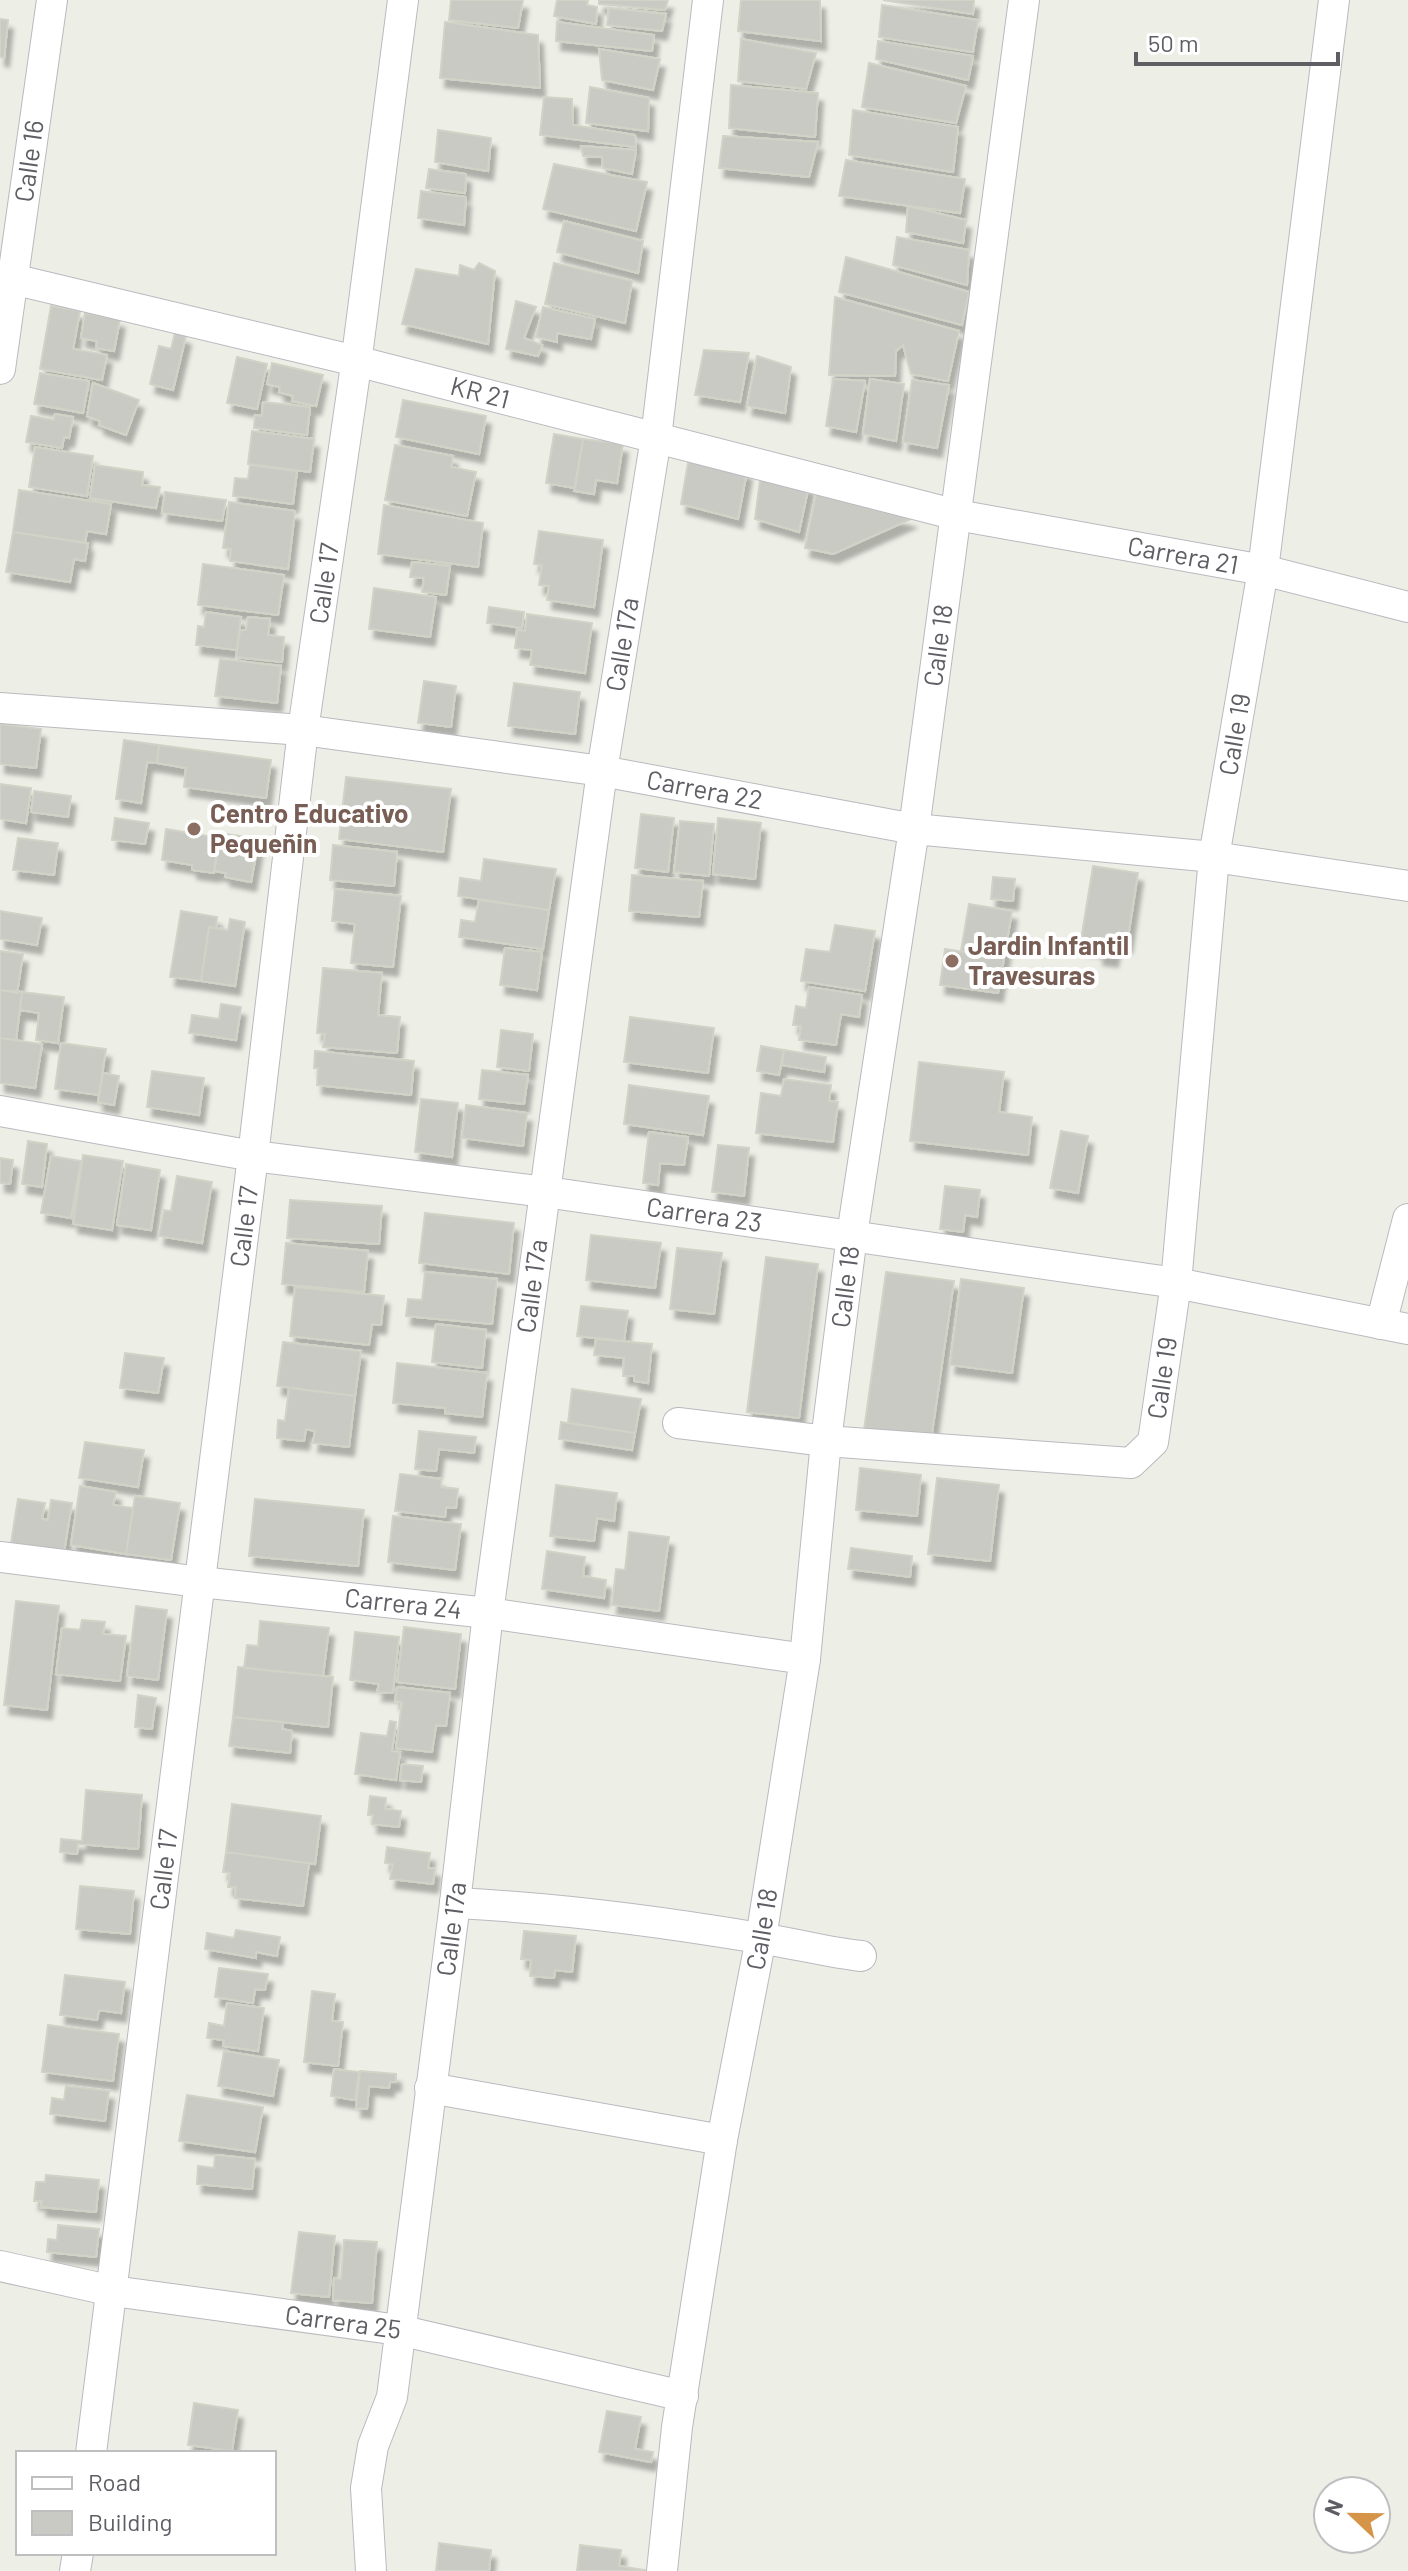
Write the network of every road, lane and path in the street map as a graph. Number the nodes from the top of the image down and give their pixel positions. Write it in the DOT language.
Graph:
graph roads {
  1 [pos="52,0"];
  2 [pos="403,0"];
  3 [pos="708,0"];
  4 [pos="1024,0"];
  5 [pos="1334,0"];
  6 [pos="6,278"];
  7 [pos="356,361"];
  8 [pos="0,369"];
  9 [pos="656,438"];
  10 [pos="957,515"];
  11 [pos="1263,570"];
  12 [pos="1408,607"];
  13 [pos="0,708"];
  14 [pos="303,730"];
  15 [pos="602,771"];
  16 [pos="914,829"];
  17 [pos="1214,857"];
  18 [pos="1408,886"];
  19 [pos="0,1111"];
  20 [pos="253,1156"];
  21 [pos="546,1192"];
  22 [pos="1408,1219"];
  23 [pos="852,1235"];
  24 [pos="1176,1283"];
  25 [pos="1395,1327"];
  26 [pos="678,1423"];
  27 [pos="826,1441"];
  28 [pos="0,1557"];
  29 [pos="200,1582"];
  30 [pos="488,1613"];
  31 [pos="805,1659"];
  32 [pos="455,1903"];
  33 [pos="761,1938"];
  34 [pos="861,1956"];
  35 [pos="430,2088"];
  36 [pos="722,2140"];
  37 [pos="0,2266"];
  38 [pos="113,2291"];
  39 [pos="399,2330"];
  40 [pos="683,2396"];
  41 [pos="91,2451"];
  42 [pos="371,2571"];
  43 [pos="662,2571"];
  1 -- 6 [label="street, Calle 16"];
  2 -- 7 [label="street, Calle 17"];
  3 -- 9 [label="street, Calle 17a"];
  4 -- 10 [label="street, Calle 18"];
  5 -- 11 [label="street, Calle 19"];
  6 -- 7 [label="street, KR 21"];
  6 -- 8 [label="street, Calle 16"];
  7 -- 9 [label="street, KR 21"];
  7 -- 14 [label="street, Calle 17"];
  9 -- 10 [label="street, KR 21"];
  9 -- 15 [label="street, Calle 17a"];
  10 -- 11 [label="street, Carrera 21"];
  10 -- 16 [label="street, Calle 18"];
  11 -- 12 [label="street, Carrera 21"];
  11 -- 17 [label="street, Calle 19"];
  13 -- 14 [label="street, Carrera 22"];
  14 -- 15 [label="street, Carrera 22"];
  14 -- 20 [label="street, Calle 17"];
  15 -- 16 [label="street, Carrera 22"];
  15 -- 21 [label="street, Calle 17a"];
  16 -- 17 [label="street, Carrera 22"];
  16 -- 23 [label="street, Calle 18"];
  17 -- 18 [label="street, Carrera 22"];
  17 -- 24 [label="street, Calle 19"];
  19 -- 20 [label="street, Carrera 23"];
  20 -- 21 [label="street, Carrera 23"];
  20 -- 29 [label="street, Calle 17"];
  21 -- 23 [label="street, Carrera 23"];
  21 -- 30 [label="street, Calle 17a"];
  22 -- 25 [label="street"];
  23 -- 24 [label="street, Carrera 23"];
  23 -- 27 [label="street, Calle 18"];
  24 -- 25 [label="street, Carrera 23"];
  24 -- 27 [label="street, Calle 19"];
  26 -- 27 [label="street"];
  27 -- 31 [label="street, Calle 18"];
  28 -- 29 [label="street, Carrera 24"];
  29 -- 30 [label="street, Carrera 24"];
  29 -- 38 [label="street, Calle 17"];
  30 -- 31 [label="street, Carrera 24"];
  30 -- 32 [label="street, Calle 17a"];
  31 -- 33 [label="street, Calle 18"];
  32 -- 33 [label="street"];
  32 -- 35 [label="street, Calle 17a"];
  33 -- 34 [label="street"];
  33 -- 36 [label="street, Calle 18"];
  35 -- 36 [label="street"];
  35 -- 39 [label="street, Calle 17a"];
  36 -- 40 [label="street, Calle 18"];
  37 -- 38 [label="street, Carrera 25"];
  38 -- 39 [label="street, Carrera 25"];
  38 -- 41 [label="street, Calle 17"];
  39 -- 40 [label="street, Carrera 25"];
  39 -- 42 [label="street, Calle 17a"];
  40 -- 43 [label="street, Calle 18"];
}
